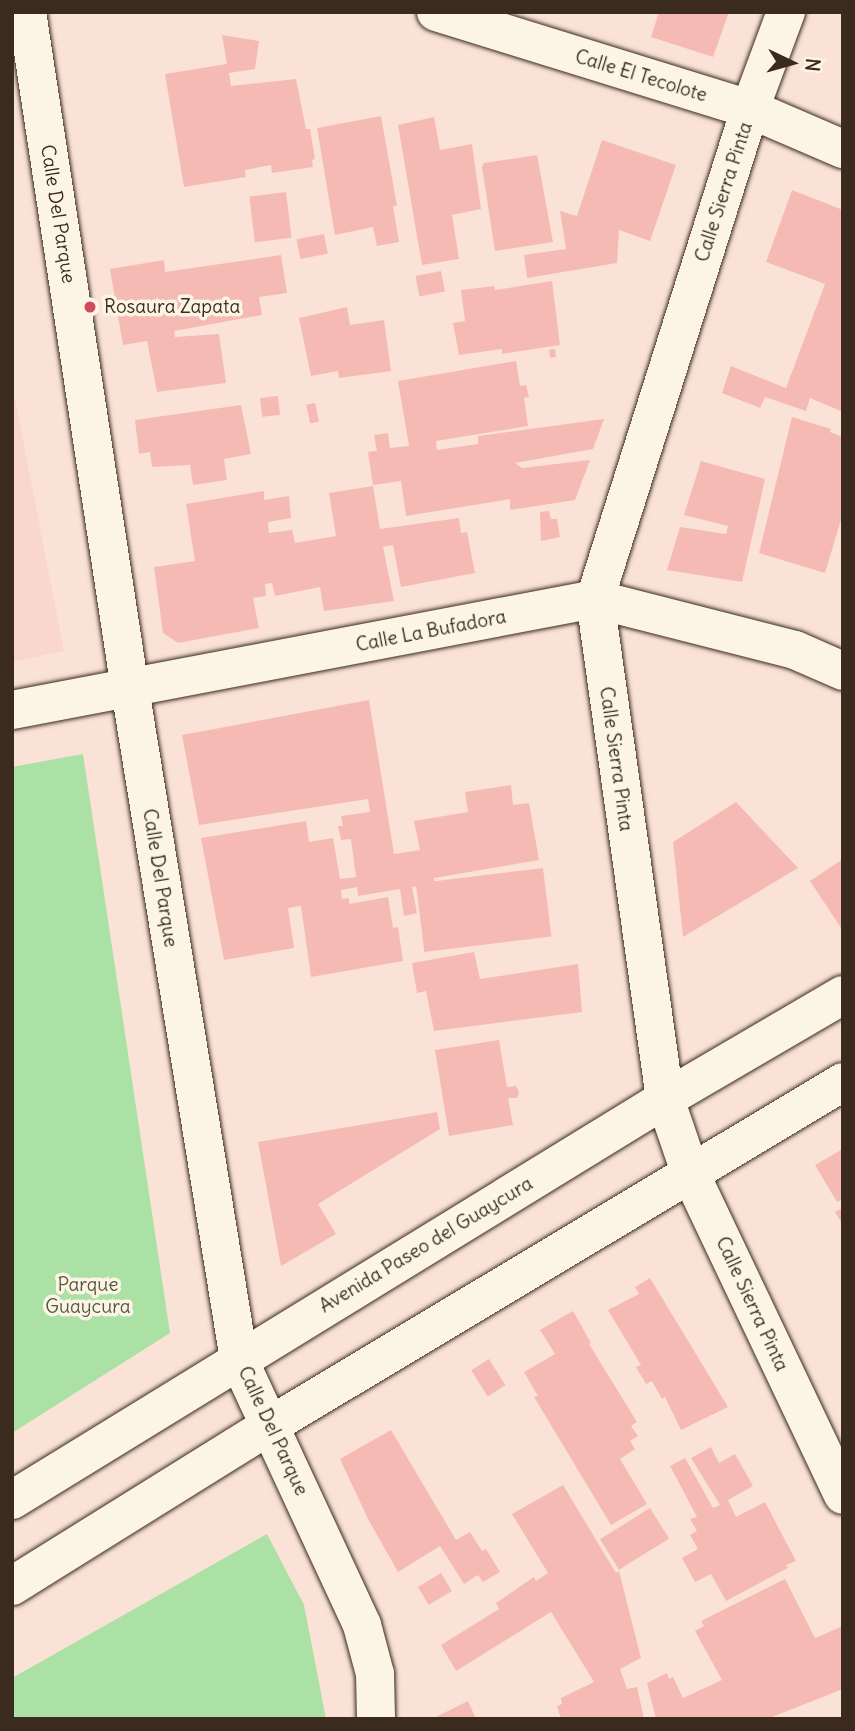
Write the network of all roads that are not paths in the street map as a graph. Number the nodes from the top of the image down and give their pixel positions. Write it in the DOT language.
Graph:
graph roads {
  1 [pos="27,12"];
  2 [pos="436,12"];
  3 [pos="786,12"];
  4 [pos="750,109"];
  5 [pos="843,149"];
  6 [pos="595,599"];
  7 [pos="843,671"];
  8 [pos="130,689"];
  9 [pos="12,710"];
  10 [pos="843,995"];
  11 [pos="843,1082"];
  12 [pos="665,1099"];
  13 [pos="691,1175"];
  14 [pos="239,1360"];
  15 [pos="269,1426"];
  16 [pos="843,1494"];
  17 [pos="12,1500"];
  18 [pos="12,1586"];
  19 [pos="376,1719"];
  1 -- 8 [label="street, Calle Del Parque"];
  2 -- 4 [label="street, Calle El Tecolote"];
  3 -- 4 [label="street, Calle Sierra Pinta"];
  4 -- 5 [label="street, Calle El Tecolote"];
  4 -- 6 [label="street, Calle Sierra Pinta"];
  6 -- 7 [label="street, Calle La Bufadora"];
  6 -- 8 [label="street, Calle La Bufadora"];
  6 -- 12 [label="street, Calle Sierra Pinta"];
  8 -- 9 [label="street, Calle La Bufadora"];
  8 -- 14 [label="street, Calle Del Parque"];
  10 -- 12 [label="street, Avenida Paseo del Guaycura"];
  11 -- 13 [label="street"];
  12 -- 13 [label="street, Calle Sierra Pinta"];
  12 -- 14 [label="street, Avenida Paseo del Guaycura"];
  13 -- 15 [label="street"];
  13 -- 16 [label="street, Calle Sierra Pinta"];
  14 -- 15 [label="street, Calle Del Parque"];
  14 -- 17 [label="street, Avenida Paseo del Guaycura"];
  15 -- 18 [label="street"];
  15 -- 19 [label="street, Calle Del Parque"];
}
